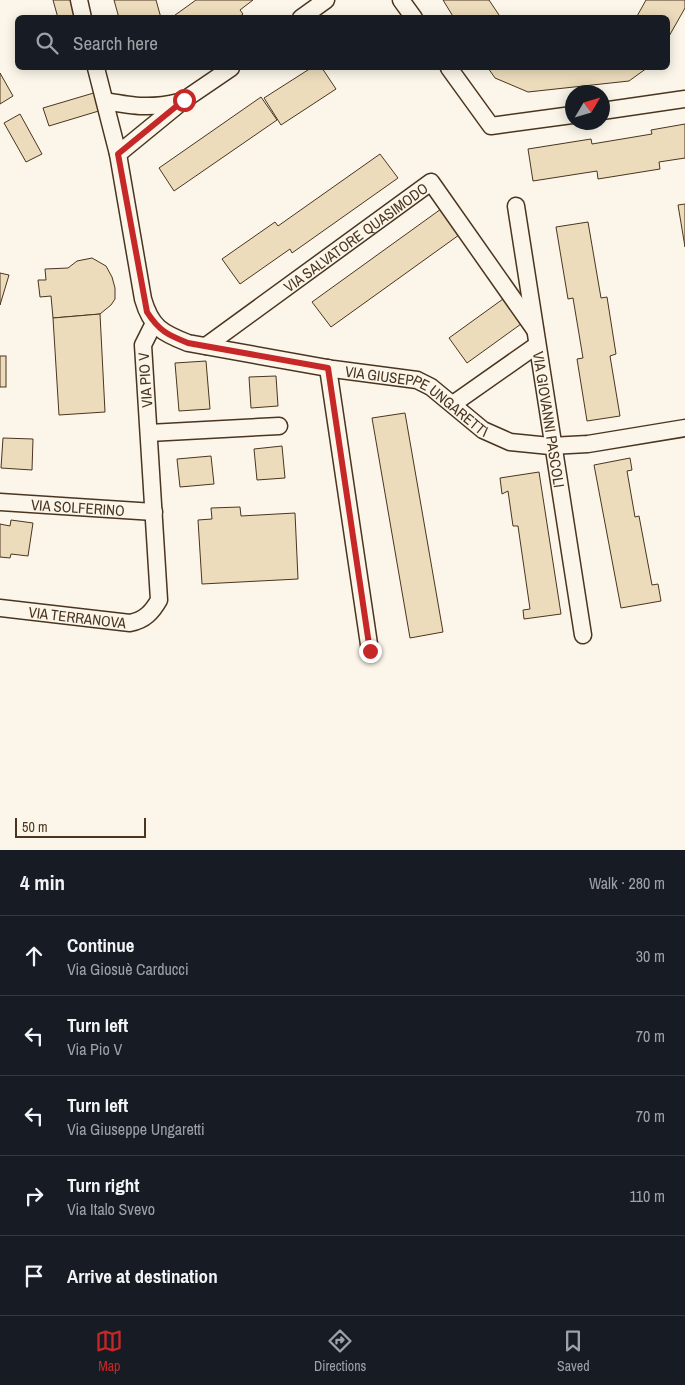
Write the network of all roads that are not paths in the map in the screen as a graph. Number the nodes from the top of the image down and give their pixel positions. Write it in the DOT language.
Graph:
graph roads {
  1 [pos="79,0"];
  2 [pos="326,0"];
  3 [pos="401,0"];
  4 [pos="82,15"];
  5 [pos="306,15"];
  6 [pos="412,15"];
  7 [pos="97,70"];
  8 [pos="228,70"];
  9 [pos="451,70"];
  10 [pos="685,99"];
  11 [pos="184,100"];
  12 [pos="105,101"];
  13 [pos="610,110"];
  14 [pos="565,116"];
  15 [pos="118,154"];
  16 [pos="516,206"];
  17 [pos="154,323"];
  18 [pos="536,338"];
  19 [pos="206,346"];
  20 [pos="328,368"];
  21 [pos="453,404"];
  22 [pos="279,426"];
  23 [pos="685,428"];
  24 [pos="149,434"];
  25 [pos="553,446"];
  26 [pos="0,502"];
  27 [pos="154,512"];
  28 [pos="0,608"];
  29 [pos="152,612"];
  30 [pos="583,635"];
  31 [pos="370,651"];
  1 -- 4 [label="street"];
  2 -- 5 [label="street"];
  3 -- 6 [label="street"];
  7 -- 12 [label="street"];
  8 -- 11 [label="street"];
  9 -- 14 [label="street"];
  10 -- 13 [label="street"];
  11 -- 12 [label="street"];
  11 -- 15 [label="street"];
  12 -- 15 [label="street"];
  15 -- 17 [label="street"];
  16 -- 18 [label="street, VIA GIOVANNI PASCOLI"];
  17 -- 19 [label="street, VIA GIUSEPPE UNGARETTI"];
  17 -- 24 [label="street, VIA PIO V"];
  18 -- 19 [label="street, VIA SALVATORE QUASIMODO"];
  18 -- 21 [label="street"];
  18 -- 25 [label="street, VIA GIOVANNI PASCOLI"];
  19 -- 20 [label="street, VIA GIUSEPPE UNGARETTI"];
  20 -- 21 [label="street, VIA GIUSEPPE UNGARETTI"];
  20 -- 31 [label="street"];
  21 -- 25 [label="street, VIA GIUSEPPE UNGARETTI"];
  22 -- 24 [label="street"];
  23 -- 25 [label="street, VIA GIUSEPPE UNGARETTI"];
  24 -- 27 [label="street, VIA PIO V"];
  25 -- 30 [label="street, VIA GIOVANNI PASCOLI"];
  26 -- 27 [label="street, VIA SOLFERINO"];
  27 -- 29 [label="street, VIA PIO V"];
  28 -- 29 [label="street, VIA TERRANOVA"];
}
